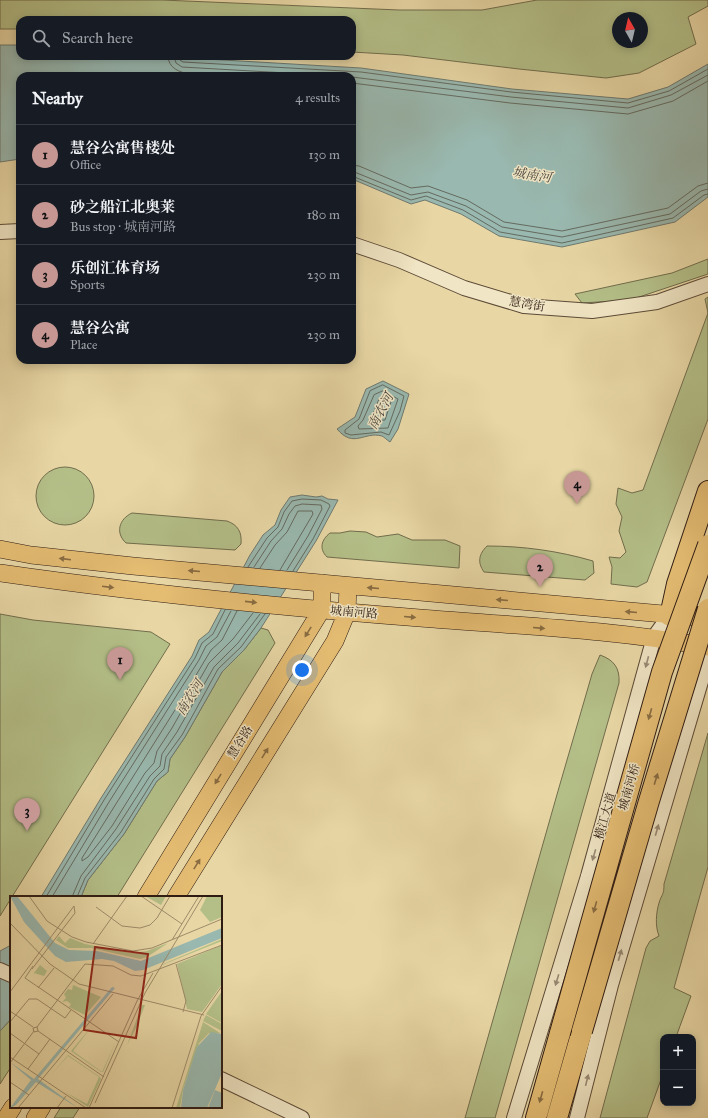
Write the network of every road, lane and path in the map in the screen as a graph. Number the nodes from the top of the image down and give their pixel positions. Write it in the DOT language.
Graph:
graph roads {
  1 [pos="16,231"];
  2 [pos="0,232"];
  3 [pos="356,245"];
  4 [pos="708,284"];
  5 [pos="708,491"];
  6 [pos="708,519"];
  7 [pos="698,546"];
  8 [pos="0,549"];
  9 [pos="0,573"];
  10 [pos="322,583"];
  11 [pos="348,586"];
  12 [pos="322,609"];
  13 [pos="708,609"];
  14 [pos="347,612"];
  15 [pos="670,616"];
  16 [pos="708,618"];
  17 [pos="654,637"];
  18 [pos="708,647"];
  19 [pos="708,658"];
  20 [pos="147,896"];
  21 [pos="177,896"];
  22 [pos="0,970"];
  23 [pos="10,975"];
  24 [pos="222,1079"];
  25 [pos="12,1108"];
  26 [pos="41,1108"];
  27 [pos="6,1118"];
  28 [pos="35,1118"];
  29 [pos="302,1118"];
  30 [pos="514,1118"];
  31 [pos="536,1118"];
  32 [pos="557,1118"];
  33 [pos="577,1118"];
  1 -- 2 [label="street"];
  3 -- 4 [label="street, 慧湾街"];
  5 -- 7 [label="highway"];
  6 -- 15 [label="street, 横江大道"];
  7 -- 15 [label="highway"];
  7 -- 31 [label="highway, 城南河桥, one-way, bridge"];
  10 -- 8 [label="main road, one-way"];
  9 -- 12 [label="main road, 城南河路, one-way"];
  10 -- 11 [label="main road"];
  10 -- 12 [label="main road"];
  11 -- 14 [label="main road"];
  15 -- 11 [label="main road, one-way"];
  12 -- 14 [label="main road, 城南河路"];
  12 -- 20 [label="main road, 慧谷路, one-way"];
  32 -- 13 [label="highway, 城南河桥, one-way, bridge"];
  14 -- 17 [label="main road, 城南河路, one-way"];
  21 -- 14 [label="main road, one-way"];
  15 -- 16 [label="main road"];
  15 -- 17 [label="street, 横江大道"];
  17 -- 18 [label="main road, 城南河路"];
  17 -- 30 [label="street, 横江大道, one-way"];
  33 -- 19 [label="street, one-way"];
  22 -- 23 [label="street"];
  24 -- 29 [label="street"];
  25 -- 27 [label="main road"];
  26 -- 28 [label="main road"];
}
